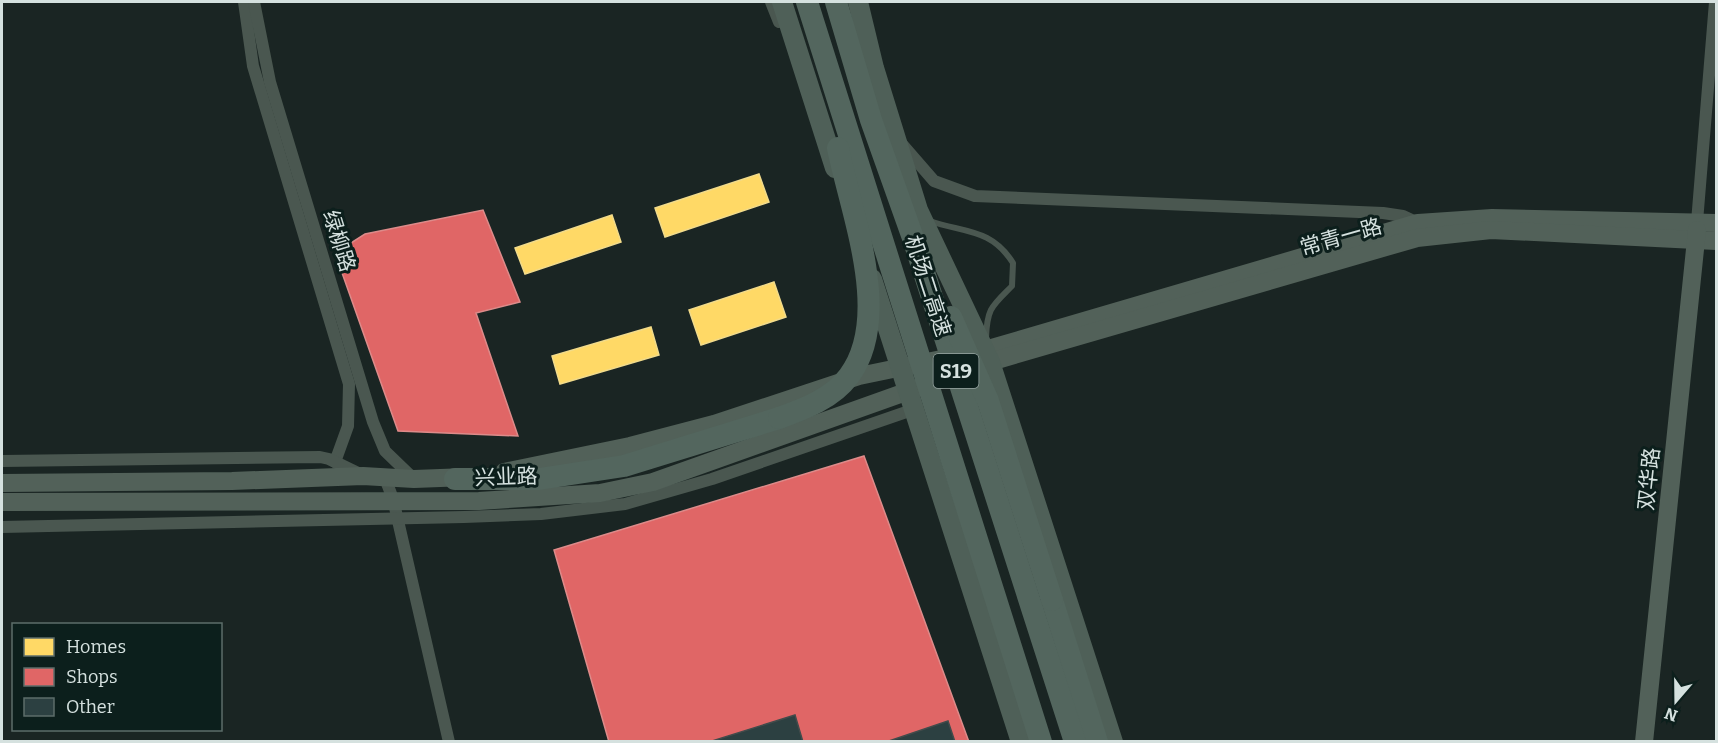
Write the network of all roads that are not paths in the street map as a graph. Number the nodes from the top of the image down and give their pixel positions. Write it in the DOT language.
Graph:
graph roads {
  1 [pos="244,2"];
  2 [pos="254,2"];
  3 [pos="771,2"];
  4 [pos="782,2"];
  5 [pos="807,2"];
  6 [pos="836,2"];
  7 [pos="858,2"];
  8 [pos="1715,2"];
  9 [pos="815,32"];
  10 [pos="816,108"];
  11 [pos="895,137"];
  12 [pos="918,210"];
  13 [pos="1418,223"];
  14 [pos="1716,223"];
  15 [pos="1697,231"];
  16 [pos="914,238"];
  17 [pos="1716,241"];
  18 [pos="988,356"];
  19 [pos="900,366"];
  20 [pos="912,401"];
  21 [pos="2,461"];
  22 [pos="335,462"];
  23 [pos="363,476"];
  24 [pos="385,478"];
  25 [pos="414,479"];
  26 [pos="455,479"];
  27 [pos="2,483"];
  28 [pos="393,499"];
  29 [pos="2,502"];
  30 [pos="398,519"];
  31 [pos="2,527"];
  32 [pos="449,741"];
  33 [pos="1021,741"];
  34 [pos="1041,741"];
  35 [pos="1075,741"];
  36 [pos="1097,741"];
  37 [pos="1113,741"];
  38 [pos="1644,741"];
  1 -- 22 [label="street, 绿柳路"];
  2 -- 25 [label="street, 绿柳路"];
  3 -- 10 [label="street"];
  4 -- 10 [label="main road"];
  5 -- 9 [label="highway, 机场二高速 / S19, bridge"];
  6 -- 16 [label="highway, 机场二高速 / S19, bridge"];
  7 -- 11 [label="main road"];
  8 -- 15 [label="street"];
  9 -- 26 [label="highway, bridge"];
  9 -- 34 [label="highway, 机场二高速 / S19, bridge"];
  10 -- 19 [label="main road"];
  11 -- 12 [label="main road"];
  11 -- 13 [label="street, 常青一路"];
  12 -- 18 [label="main road"];
  12 -- 18 [label="lane"];
  13 -- 15 [label="main road, 常青一路"];
  13 -- 18 [label="main road, 常青一路"];
  14 -- 15 [label="main road, 常青一路"];
  15 -- 17 [label="main road, 常青一路"];
  15 -- 18 [label="main road, 常青一路"];
  15 -- 38 [label="main road, 双华路"];
  16 -- 35 [label="highway, 机场二高速 / S19, bridge"];
  16 -- 36 [label="highway, bridge"];
  18 -- 19 [label="main road, 兴业路"];
  18 -- 20 [label="main road, 兴业路"];
  18 -- 37 [label="main road"];
  19 -- 20 [label="main road"];
  19 -- 26 [label="main road, 兴业路"];
  20 -- 28 [label="main road, 兴业路"];
  20 -- 30 [label="street"];
  20 -- 33 [label="main road"];
  21 -- 22 [label="street"];
  22 -- 23 [label="street"];
  23 -- 24 [label="main road, 兴业路"];
  23 -- 27 [label="main road, 兴业路"];
  24 -- 25 [label="main road, 兴业路"];
  24 -- 28 [label="street"];
  25 -- 26 [label="main road, 兴业路"];
  28 -- 29 [label="main road, 兴业路"];
  28 -- 30 [label="street"];
  30 -- 31 [label="street"];
  30 -- 32 [label="street"];
}
